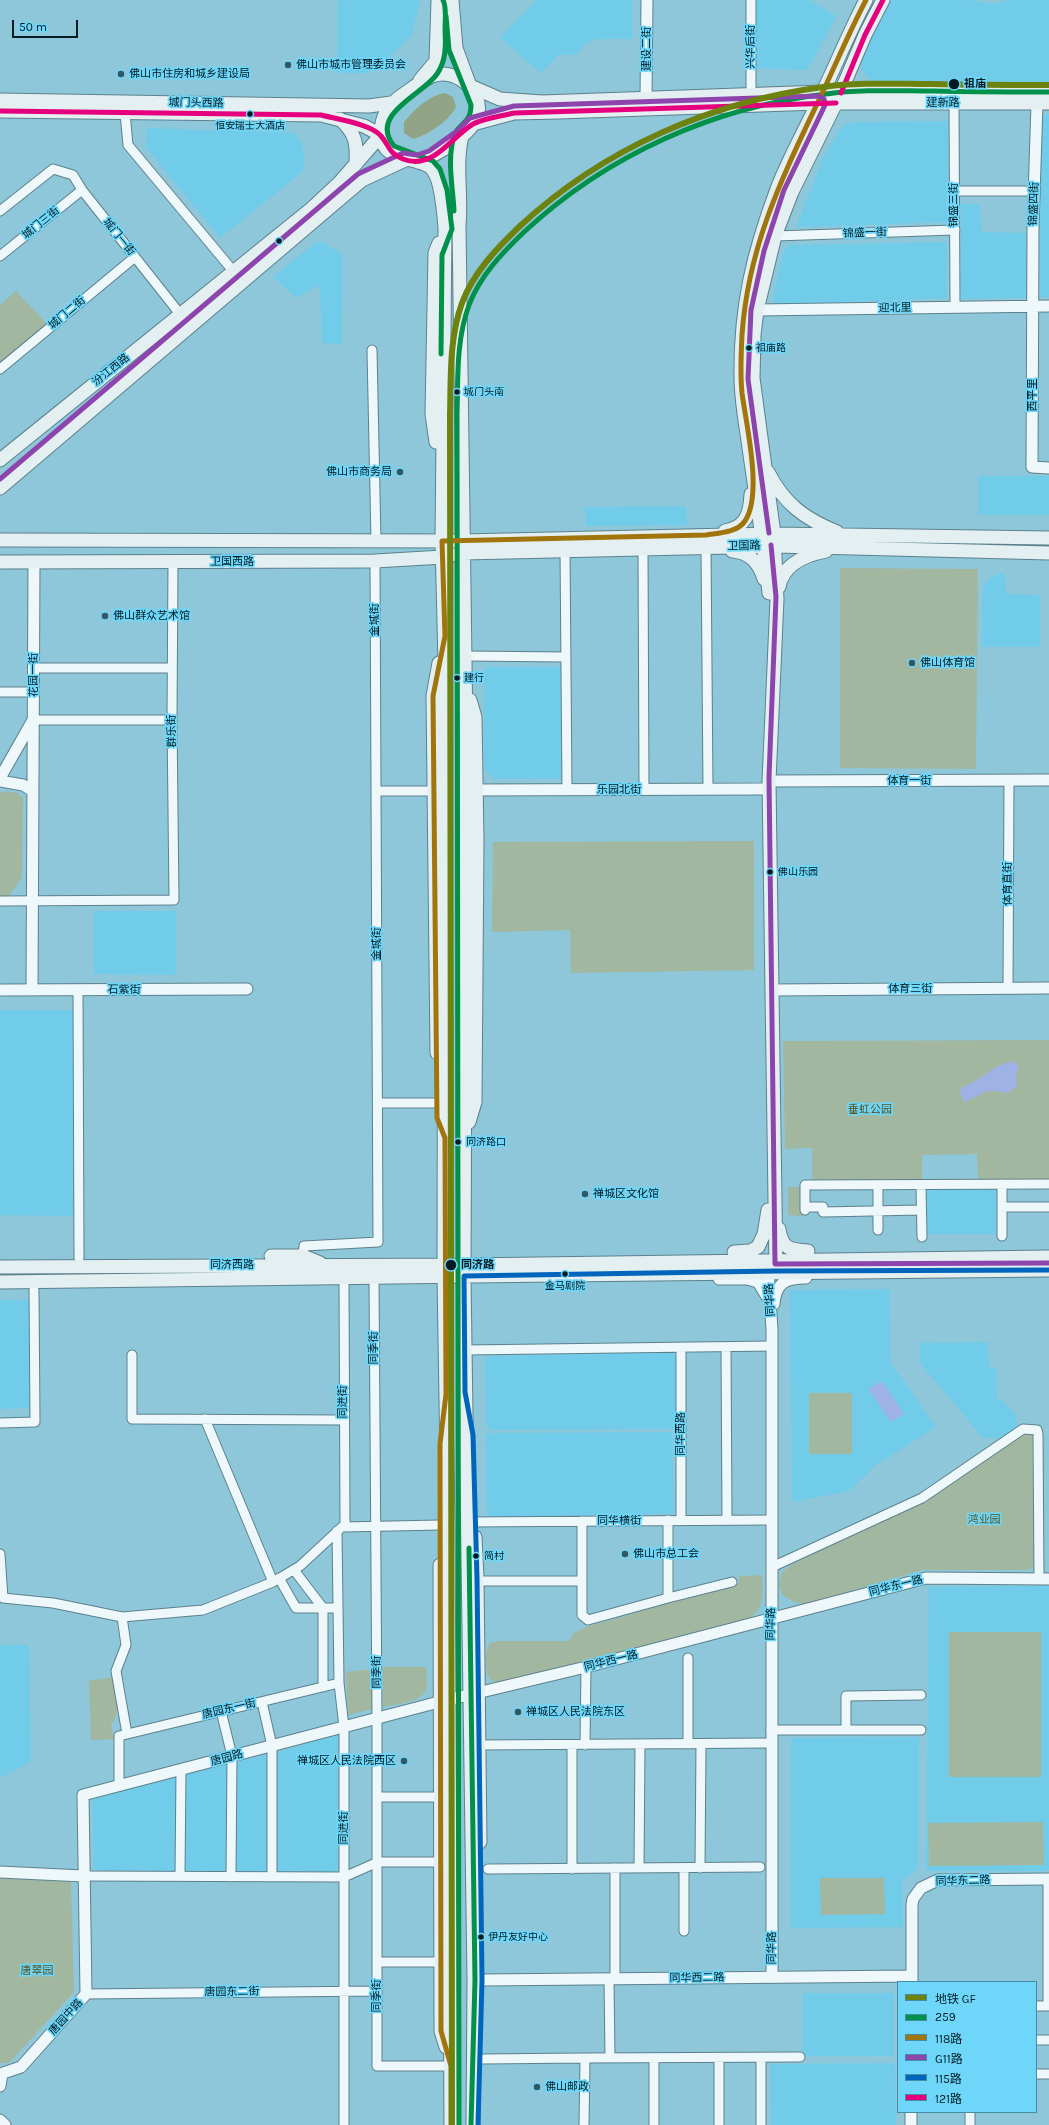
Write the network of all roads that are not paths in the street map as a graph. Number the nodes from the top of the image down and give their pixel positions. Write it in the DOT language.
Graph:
graph roads {
  1 [pos="647,0"];
  2 [pos="751,0"];
  3 [pos="866,0"];
  4 [pos="883,0"];
  5 [pos="437,2"];
  6 [pos="453,3"];
  7 [pos="415,86"];
  8 [pos="470,86"];
  9 [pos="1049,91"];
  10 [pos="751,94"];
  11 [pos="646,98"];
  12 [pos="820,98"];
  13 [pos="838,98"];
  14 [pos="0,100"];
  15 [pos="391,103"];
  16 [pos="954,103"];
  17 [pos="1043,103"];
  18 [pos="0,111"];
  19 [pos="125,113"];
  20 [pos="340,120"];
  21 [pos="473,124"];
  22 [pos="381,135"];
  23 [pos="462,136"];
  24 [pos="411,161"];
  25 [pos="356,164"];
  26 [pos="82,190"];
  27 [pos="954,191"];
  28 [pos="1035,191"];
  29 [pos="0,211"];
  30 [pos="955,230"];
  31 [pos="775,236"];
  32 [pos="0,256"];
  33 [pos="135,257"];
  34 [pos="234,272"];
  35 [pos="1033,306"];
  36 [pos="1049,306"];
  37 [pos="955,307"];
  38 [pos="757,310"];
  39 [pos="180,314"];
  40 [pos="372,350"];
  41 [pos="0,369"];
  42 [pos="0,460"];
  43 [pos="764,464"];
  44 [pos="1049,468"];
  45 [pos="753,476"];
  46 [pos="0,488"];
  47 [pos="845,534"];
  48 [pos="1049,538"];
  49 [pos="0,540"];
  50 [pos="769,540"];
  51 [pos="376,541"];
  52 [pos="442,541"];
  53 [pos="707,543"];
  54 [pos="463,547"];
  55 [pos="643,548"];
  56 [pos="844,548"];
  57 [pos="565,550"];
  58 [pos="1049,553"];
  59 [pos="443,557"];
  60 [pos="375,561"];
  61 [pos="0,562"];
  62 [pos="34,563"];
  63 [pos="173,563"];
  64 [pos="774,601"];
  65 [pos="444,636"];
  66 [pos="465,656"];
  67 [pos="566,657"];
  68 [pos="34,668"];
  69 [pos="172,668"];
  70 [pos="466,685"];
  71 [pos="0,692"];
  72 [pos="34,692"];
  73 [pos="34,720"];
  74 [pos="172,720"];
  75 [pos="13,756"];
  76 [pos="33,761"];
  77 [pos="0,780"];
  78 [pos="1009,780"];
  79 [pos="1049,780"];
  80 [pos="766,785"];
  81 [pos="708,789"];
  82 [pos="476,790"];
  83 [pos="567,790"];
  84 [pos="644,790"];
  85 [pos="33,791"];
  86 [pos="376,791"];
  87 [pos="434,791"];
  88 [pos="0,901"];
  89 [pos="32,901"];
  90 [pos="1049,988"];
  91 [pos="248,989"];
  92 [pos="1008,989"];
  93 [pos="0,990"];
  94 [pos="32,990"];
  95 [pos="78,990"];
  96 [pos="772,990"];
  97 [pos="378,1103"];
  98 [pos="437,1103"];
  99 [pos="445,1138"];
  100 [pos="464,1138"];
  101 [pos="1002,1184"];
  102 [pos="1049,1184"];
  103 [pos="878,1185"];
  104 [pos="921,1185"];
  105 [pos="1002,1207"];
  106 [pos="1049,1207"];
  107 [pos="772,1210"];
  108 [pos="921,1210"];
  109 [pos="878,1211"];
  110 [pos="878,1230"];
  111 [pos="1002,1236"];
  112 [pos="922,1237"];
  113 [pos="1049,1249"];
  114 [pos="816,1252"];
  115 [pos="719,1253"];
  116 [pos="303,1256"];
  117 [pos="159,1257"];
  118 [pos="1049,1257"];
  119 [pos="79,1258"];
  120 [pos="0,1259"];
  121 [pos="805,1259"];
  122 [pos="540,1263"];
  123 [pos="181,1265"];
  124 [pos="325,1265"];
  125 [pos="133,1266"];
  126 [pos="737,1266"];
  127 [pos="772,1266"];
  128 [pos="0,1267"];
  129 [pos="465,1270"];
  130 [pos="1049,1270"];
  131 [pos="444,1271"];
  132 [pos="503,1275"];
  133 [pos="374,1278"];
  134 [pos="814,1278"];
  135 [pos="344,1279"];
  136 [pos="719,1279"];
  137 [pos="0,1282"];
  138 [pos="0,1290"];
  139 [pos="34,1290"];
  140 [pos="772,1292"];
  141 [pos="772,1329"];
  142 [pos="772,1346"];
  143 [pos="681,1347"];
  144 [pos="726,1347"];
  145 [pos="465,1350"];
  146 [pos="132,1355"];
  147 [pos="446,1394"];
  148 [pos="205,1419"];
  149 [pos="343,1420"];
  150 [pos="0,1423"];
  151 [pos="668,1520"];
  152 [pos="681,1520"];
  153 [pos="727,1520"];
  154 [pos="772,1520"];
  155 [pos="582,1521"];
  156 [pos="470,1522"];
  157 [pos="440,1525"];
  158 [pos="376,1526"];
  159 [pos="341,1528"];
  160 [pos="0,1554"];
  161 [pos="772,1567"];
  162 [pos="294,1570"];
  163 [pos="1044,1579"];
  164 [pos="276,1580"];
  165 [pos="477,1581"];
  166 [pos="582,1581"];
  167 [pos="732,1582"];
  168 [pos="668,1598"];
  169 [pos="323,1608"];
  170 [pos="338,1608"];
  171 [pos="122,1617"];
  172 [pos="771,1620"];
  173 [pos="688,1658"];
  174 [pos="586,1668"];
  175 [pos="339,1683"];
  176 [pos="323,1687"];
  177 [pos="474,1695"];
  178 [pos="921,1695"];
  179 [pos="444,1701"];
  180 [pos="262,1702"];
  181 [pos="222,1711"];
  182 [pos="377,1719"];
  183 [pos="344,1727"];
  184 [pos="771,1730"];
  185 [pos="846,1730"];
  186 [pos="921,1730"];
  187 [pos="123,1735"];
  188 [pos="771,1743"];
  189 [pos="640,1744"];
  190 [pos="688,1744"];
  191 [pos="701,1744"];
  192 [pos="480,1745"];
  193 [pos="572,1745"];
  194 [pos="585,1745"];
  195 [pos="272,1746"];
  196 [pos="232,1756"];
  197 [pos="181,1770"];
  198 [pos="120,1786"];
  199 [pos="377,1797"];
  200 [pos="439,1797"];
  201 [pos="378,1862"];
  202 [pos="440,1862"];
  203 [pos="615,1868"];
  204 [pos="639,1868"];
  205 [pos="684,1868"];
  206 [pos="700,1868"];
  207 [pos="760,1868"];
  208 [pos="488,1869"];
  209 [pos="572,1869"];
  210 [pos="0,1872"];
  211 [pos="83,1876"];
  212 [pos="180,1876"];
  213 [pos="231,1877"];
  214 [pos="272,1877"];
  215 [pos="344,1877"];
  216 [pos="1048,1879"];
  217 [pos="684,1931"];
  218 [pos="377,1962"];
  219 [pos="441,1962"];
  220 [pos="772,1977"];
  221 [pos="612,1979"];
  222 [pos="912,1979"];
  223 [pos="482,1980"];
  224 [pos="344,1991"];
  225 [pos="377,1991"];
  226 [pos="86,1994"];
  227 [pos="1037,2006"];
  228 [pos="1048,2006"];
  229 [pos="1037,2040"];
  230 [pos="1049,2040"];
  231 [pos="800,2057"];
  232 [pos="585,2058"];
  233 [pos="610,2058"];
  234 [pos="719,2058"];
  235 [pos="761,2058"];
  236 [pos="481,2059"];
  237 [pos="654,2059"];
  238 [pos="451,2066"];
  239 [pos="1,2074"];
  240 [pos="1037,2074"];
  241 [pos="1049,2074"];
  242 [pos="0,2086"];
  243 [pos="911,2113"];
  244 [pos="970,2113"];
  245 [pos="0,2120"];
  246 [pos="5,2125"];
  247 [pos="344,2125"];
  248 [pos="451,2125"];
  249 [pos="473,2125"];
  250 [pos="478,2125"];
  251 [pos="584,2125"];
  252 [pos="654,2125"];
  253 [pos="719,2125"];
  254 [pos="761,2125"];
  255 [pos="911,2125"];
  256 [pos="970,2125"];
  1 -- 11 [label="street, 建设二街"];
  2 -- 10 [label="street, 兴华后街"];
  3 -- 12 [label="main road"];
  4 -- 13 [label="main road"];
  5 -- 7 [label="main road"];
  6 -- 8 [label="main road"];
  7 -- 8 [label="main road"];
  7 -- 15 [label="main road"];
  8 -- 11 [label="main road"];
  8 -- 21 [label="main road"];
  9 -- 13 [label="main road, 建新路"];
  10 -- 11 [label="main road"];
  10 -- 12 [label="main road"];
  12 -- 13 [label="main road, 建新路"];
  12 -- 21 [label="main road"];
  12 -- 45 [label="main road"];
  13 -- 16 [label="main road, 建新路"];
  13 -- 31 [label="main road"];
  14 -- 15 [label="main road, 城门头西路"];
  15 -- 22 [label="main road"];
  16 -- 17 [label="main road, 建新路"];
  16 -- 27 [label="street, 锦盛三街"];
  17 -- 28 [label="street, 锦盛四街"];
  18 -- 19 [label="main road, 城门头西路"];
  19 -- 20 [label="main road, 城门头西路"];
  19 -- 34 [label="street"];
  20 -- 22 [label="main road, 城门头西路"];
  20 -- 25 [label="main road"];
  21 -- 23 [label="main road"];
  22 -- 24 [label="main road"];
  22 -- 25 [label="main road, 汾江西路"];
  23 -- 24 [label="main road"];
  23 -- 54 [label="main road"];
  24 -- 46 [label="main road, 汾江西路"];
  24 -- 52 [label="main road"];
  25 -- 34 [label="main road, 汾江西路"];
  26 -- 29 [label="street, 城门一街"];
  26 -- 32 [label="street, 城门三街"];
  26 -- 33 [label="street, 城门一街"];
  27 -- 28 [label="street"];
  27 -- 30 [label="street, 锦盛三街"];
  28 -- 35 [label="street, 锦盛四街"];
  30 -- 31 [label="street, 锦盛一街"];
  30 -- 37 [label="street, 锦盛三街"];
  31 -- 38 [label="main road"];
  33 -- 39 [label="street, 城门一街"];
  33 -- 41 [label="street, 城门二街"];
  34 -- 39 [label="main road, 汾江西路"];
  35 -- 36 [label="street, 迎北里"];
  35 -- 37 [label="street, 迎北里"];
  35 -- 44 [label="street, 西平里"];
  37 -- 38 [label="street, 迎北里"];
  38 -- 43 [label="main road"];
  39 -- 42 [label="main road, 汾江西路"];
  40 -- 51 [label="street"];
  43 -- 47 [label="main road"];
  43 -- 50 [label="main road"];
  45 -- 50 [label="main road"];
  45 -- 53 [label="main road"];
  47 -- 48 [label="main road"];
  47 -- 50 [label="main road"];
  49 -- 51 [label="main road, 卫国西路"];
  50 -- 53 [label="main road, 卫国路"];
  50 -- 56 [label="main road, 卫国路"];
  50 -- 64 [label="main road"];
  51 -- 52 [label="main road, 卫国西路"];
  52 -- 54 [label="main road, 卫国西路"];
  52 -- 59 [label="main road"];
  53 -- 54 [label="main road, 卫国路"];
  53 -- 55 [label="main road, 卫国路"];
  53 -- 64 [label="main road"];
  53 -- 81 [label="street"];
  54 -- 57 [label="main road, 卫国路"];
  54 -- 59 [label="main road, 卫国西路"];
  54 -- 66 [label="main road"];
  55 -- 57 [label="main road, 卫国路"];
  55 -- 84 [label="street"];
  56 -- 58 [label="main road, 卫国路"];
  56 -- 64 [label="main road"];
  57 -- 67 [label="street"];
  59 -- 60 [label="main road, 卫国西路"];
  59 -- 65 [label="main road"];
  60 -- 63 [label="main road, 卫国西路"];
  60 -- 86 [label="street, 金城街"];
  61 -- 62 [label="main road, 卫国西路"];
  62 -- 63 [label="main road, 卫国西路"];
  62 -- 68 [label="street, 花园一街"];
  63 -- 69 [label="street, 群乐街"];
  64 -- 80 [label="main road"];
  65 -- 87 [label="main road"];
  65 -- 99 [label="main road"];
  66 -- 67 [label="street"];
  66 -- 70 [label="main road"];
  67 -- 83 [label="street"];
  68 -- 69 [label="street"];
  68 -- 72 [label="street, 花园一街"];
  69 -- 74 [label="street, 群乐街"];
  70 -- 82 [label="main road"];
  70 -- 100 [label="main road"];
  71 -- 72 [label="street"];
  72 -- 73 [label="street, 花园一街"];
  73 -- 74 [label="street"];
  73 -- 75 [label="street"];
  73 -- 76 [label="street, 花园一街"];
  74 -- 89 [label="street, 群乐街"];
  75 -- 76 [label="street"];
  75 -- 77 [label="street"];
  76 -- 85 [label="street, 花园一街"];
  77 -- 85 [label="street"];
  78 -- 79 [label="street, 体育一街"];
  78 -- 80 [label="street, 体育一街"];
  78 -- 92 [label="street, 体育直街"];
  80 -- 81 [label="street, 乐园北街"];
  80 -- 96 [label="main road"];
  80 -- 107 [label="main road"];
  81 -- 84 [label="street, 乐园北街"];
  82 -- 83 [label="street, 乐园北街"];
  82 -- 100 [label="main road"];
  83 -- 84 [label="street, 乐园北街"];
  85 -- 89 [label="street, 花园一街"];
  86 -- 87 [label="street"];
  86 -- 97 [label="street, 金城街"];
  87 -- 98 [label="main road"];
  88 -- 89 [label="street"];
  89 -- 94 [label="street, 花园一街"];
  90 -- 92 [label="street, 体育三街"];
  91 -- 95 [label="street, 石紫街"];
  92 -- 96 [label="street, 体育三街"];
  93 -- 94 [label="street, 石紫街"];
  94 -- 95 [label="street, 石紫街"];
  95 -- 119 [label="street"];
  96 -- 107 [label="main road"];
  97 -- 98 [label="street"];
  97 -- 116 [label="street, 金城街"];
  98 -- 99 [label="main road"];
  99 -- 131 [label="main road"];
  100 -- 129 [label="main road"];
  101 -- 102 [label="street"];
  101 -- 104 [label="street"];
  101 -- 105 [label="street"];
  103 -- 104 [label="street"];
  103 -- 109 [label="street"];
  103 -- 109 [label="street"];
  104 -- 108 [label="street"];
  105 -- 106 [label="street"];
  105 -- 111 [label="street"];
  107 -- 114 [label="main road"];
  107 -- 115 [label="main road"];
  107 -- 127 [label="main road"];
  108 -- 109 [label="street"];
  108 -- 112 [label="street"];
  109 -- 110 [label="street"];
  113 -- 114 [label="main road"];
  114 -- 121 [label="main road"];
  115 -- 122 [label="main road"];
  115 -- 126 [label="main road"];
  116 -- 117 [label="main road"];
  116 -- 124 [label="main road"];
  117 -- 119 [label="main road"];
  117 -- 123 [label="main road"];
  117 -- 125 [label="main road"];
  118 -- 121 [label="main road"];
  119 -- 120 [label="main road"];
  121 -- 127 [label="main road"];
  122 -- 126 [label="main road"];
  122 -- 129 [label="main road"];
  123 -- 124 [label="main road, 同济西路"];
  123 -- 125 [label="main road, 同济西路"];
  124 -- 131 [label="main road, 同济西路"];
  125 -- 128 [label="main road, 同济西路"];
  126 -- 127 [label="main road"];
  126 -- 132 [label="main road"];
  126 -- 136 [label="main road"];
  127 -- 130 [label="main road"];
  127 -- 140 [label="street, 同华路"];
  129 -- 131 [label="main road, 同济西路"];
  129 -- 132 [label="main road"];
  129 -- 145 [label="main road"];
  131 -- 133 [label="main road, 同济西路"];
  131 -- 147 [label="main road"];
  132 -- 136 [label="main road"];
  133 -- 135 [label="main road, 同济西路"];
  133 -- 158 [label="street, 同季街"];
  134 -- 140 [label="street"];
  135 -- 137 [label="main road, 同济西路"];
  135 -- 139 [label="main road"];
  135 -- 149 [label="street, 同进街"];
  136 -- 141 [label="street"];
  138 -- 139 [label="main road"];
  139 -- 150 [label="street"];
  140 -- 141 [label="street, 同华路"];
  141 -- 142 [label="street, 同华路"];
  142 -- 144 [label="street"];
  142 -- 154 [label="street, 同华路"];
  143 -- 144 [label="street"];
  143 -- 145 [label="street"];
  143 -- 152 [label="street, 同华西路"];
  144 -- 153 [label="street"];
  145 -- 156 [label="main road"];
  146 -- 148 [label="street"];
  147 -- 157 [label="main road"];
  147 -- 179 [label="main road"];
  148 -- 149 [label="street"];
  148 -- 164 [label="street"];
  149 -- 159 [label="street, 同进街"];
  151 -- 152 [label="street, 同华横街"];
  151 -- 155 [label="street, 同华横街"];
  151 -- 168 [label="street"];
  152 -- 153 [label="street, 同华横街"];
  153 -- 154 [label="street, 同华横街"];
  154 -- 161 [label="street, 同华路"];
  155 -- 156 [label="street, 同华横街"];
  155 -- 166 [label="street"];
  156 -- 165 [label="main road"];
  156 -- 177 [label="main road"];
  157 -- 158 [label="street"];
  157 -- 179 [label="main road"];
  158 -- 159 [label="street"];
  158 -- 182 [label="street, 同季街"];
  159 -- 162 [label="street"];
  159 -- 170 [label="street, 同进街"];
  160 -- 171 [label="street"];
  161 -- 163 [label="street"];
  161 -- 172 [label="street, 同华路"];
  162 -- 164 [label="street"];
  162 -- 169 [label="street"];
  163 -- 172 [label="street, 同华东一路"];
  164 -- 169 [label="street"];
  164 -- 171 [label="street"];
  165 -- 166 [label="street"];
  165 -- 177 [label="main road"];
  166 -- 168 [label="street"];
  167 -- 168 [label="street"];
  169 -- 170 [label="street"];
  169 -- 176 [label="street"];
  170 -- 175 [label="street, 同进街"];
  171 -- 187 [label="street"];
  172 -- 174 [label="street, 同华西一路"];
  172 -- 184 [label="street, 同华路"];
  173 -- 190 [label="street"];
  174 -- 177 [label="street, 同华西一路"];
  174 -- 194 [label="street"];
  175 -- 176 [label="street, 唐园东一街"];
  175 -- 183 [label="street, 同进街"];
  176 -- 180 [label="street, 唐园东一街"];
  177 -- 179 [label="street, 同华西一路"];
  177 -- 192 [label="main road"];
  177 -- 249 [label="main road"];
  178 -- 185 [label="street"];
  179 -- 182 [label="street, 唐园路"];
  179 -- 200 [label="main road"];
  179 -- 238 [label="main road"];
  180 -- 181 [label="street, 唐园东一街"];
  180 -- 195 [label="street"];
  181 -- 187 [label="street, 唐园东一街"];
  181 -- 196 [label="street"];
  182 -- 183 [label="street, 唐园路"];
  182 -- 199 [label="street, 同季街"];
  183 -- 195 [label="street, 唐园路"];
  183 -- 215 [label="street, 同进街"];
  184 -- 185 [label="street"];
  184 -- 188 [label="street, 同华路"];
  185 -- 186 [label="street"];
  187 -- 198 [label="street"];
  188 -- 191 [label="street"];
  188 -- 220 [label="street, 同华路"];
  189 -- 190 [label="street"];
  189 -- 194 [label="street"];
  189 -- 204 [label="street"];
  190 -- 191 [label="street"];
  191 -- 206 [label="street"];
  192 -- 193 [label="street"];
  192 -- 223 [label="main road"];
  193 -- 194 [label="street"];
  193 -- 209 [label="street"];
  195 -- 196 [label="street, 唐园路"];
  195 -- 214 [label="street"];
  196 -- 197 [label="street, 唐园路"];
  196 -- 213 [label="street"];
  197 -- 198 [label="street, 唐园路"];
  197 -- 212 [label="street"];
  198 -- 211 [label="street, 唐园路"];
  199 -- 200 [label="street"];
  199 -- 201 [label="street, 同季街"];
  200 -- 202 [label="main road"];
  201 -- 202 [label="street"];
  201 -- 215 [label="street"];
  201 -- 218 [label="street, 同季街"];
  202 -- 219 [label="main road"];
  203 -- 204 [label="street"];
  203 -- 209 [label="street"];
  203 -- 221 [label="street"];
  204 -- 205 [label="street"];
  205 -- 206 [label="street"];
  205 -- 217 [label="street"];
  206 -- 207 [label="street"];
  208 -- 209 [label="street"];
  210 -- 211 [label="street"];
  211 -- 212 [label="street"];
  211 -- 226 [label="street, 唐园中路"];
  212 -- 213 [label="street"];
  213 -- 214 [label="street"];
  214 -- 215 [label="street"];
  215 -- 224 [label="street, 同进街"];
  216 -- 222 [label="street, 同华东二路"];
  216 -- 228 [label="street"];
  218 -- 219 [label="street"];
  218 -- 225 [label="street, 同季街"];
  219 -- 238 [label="main road"];
  220 -- 221 [label="street, 同华西二路"];
  220 -- 222 [label="street, 同华西二路"];
  221 -- 223 [label="street, 同华西二路"];
  221 -- 233 [label="street"];
  223 -- 236 [label="main road"];
  224 -- 225 [label="street, 唐园东二街"];
  224 -- 226 [label="street, 唐园东二街"];
  224 -- 247 [label="street, 同进街"];
  225 -- 238 [label="street, 同季街"];
  226 -- 239 [label="street, 唐园中路"];
  227 -- 228 [label="street"];
  229 -- 230 [label="street"];
  231 -- 235 [label="street"];
  232 -- 233 [label="street"];
  232 -- 236 [label="street"];
  232 -- 251 [label="street"];
  233 -- 237 [label="street"];
  234 -- 235 [label="street"];
  234 -- 237 [label="street"];
  234 -- 253 [label="street"];
  235 -- 254 [label="street"];
  236 -- 250 [label="main road"];
  237 -- 252 [label="street"];
  238 -- 248 [label="main road"];
  239 -- 242 [label="street, 唐园中路"];
  240 -- 241 [label="street"];
  243 -- 255 [label="street"];
  244 -- 256 [label="street"];
  245 -- 246 [label="street"];
}
